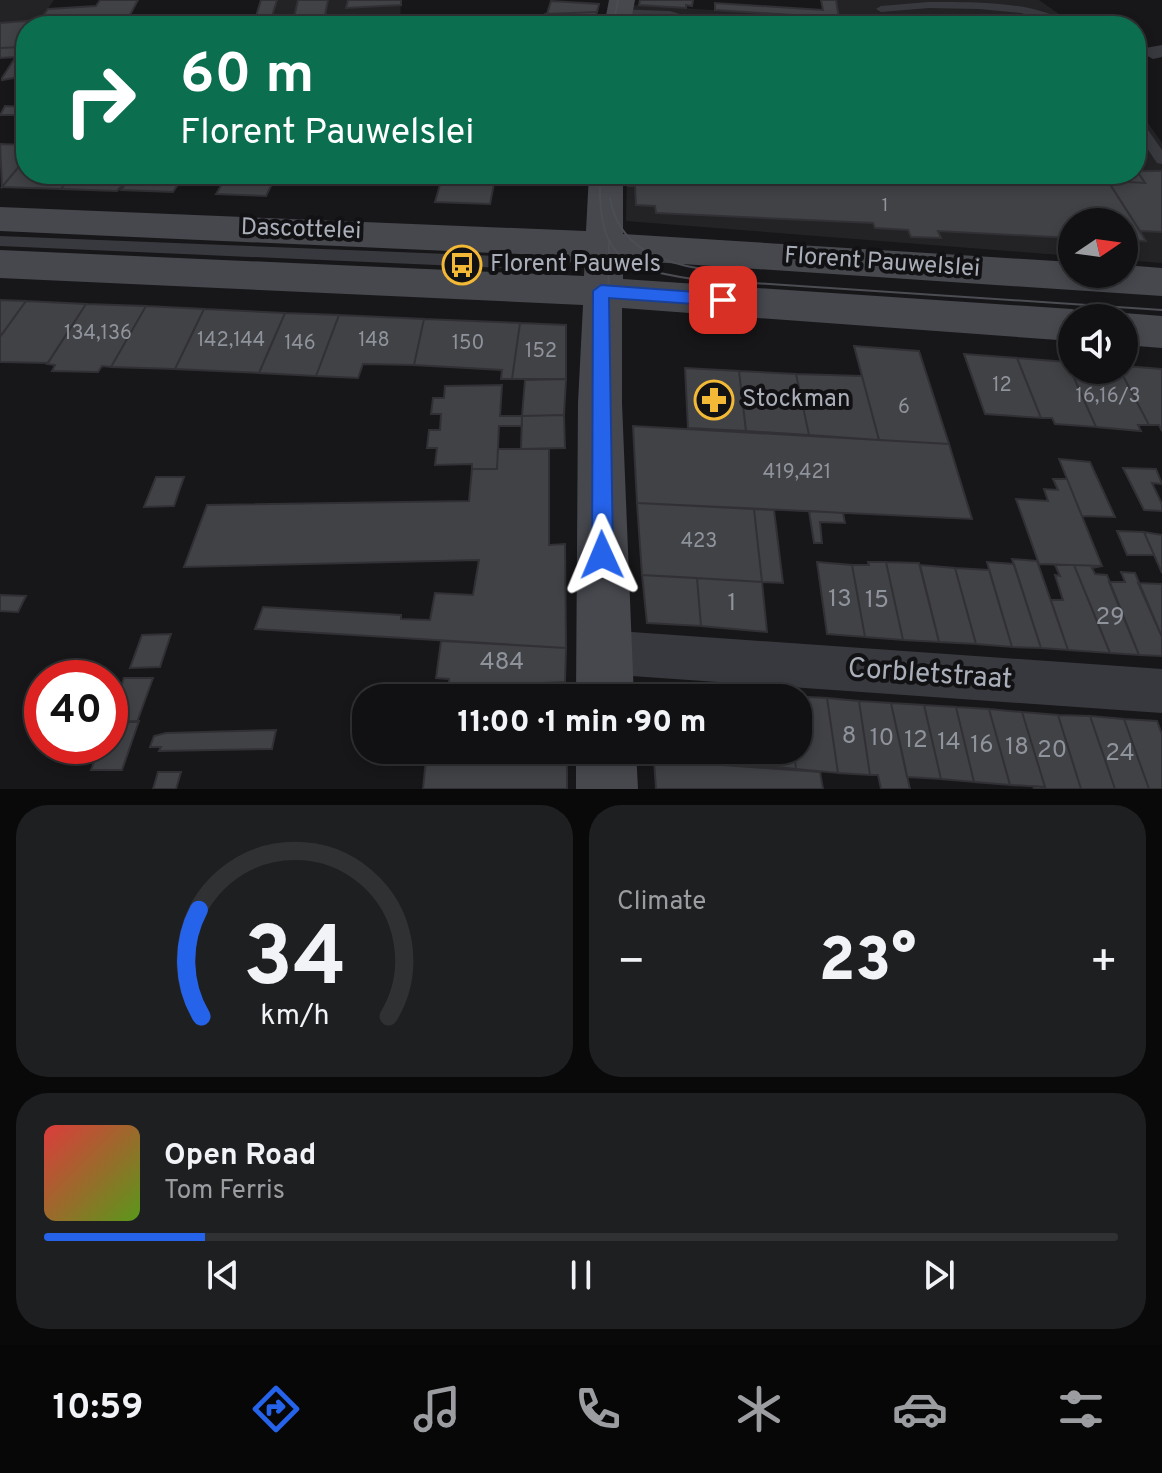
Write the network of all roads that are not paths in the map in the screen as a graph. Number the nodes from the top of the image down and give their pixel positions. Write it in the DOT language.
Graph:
graph roads {
  1 [pos="881,9"];
  2 [pos="620,12"];
  3 [pos="677,16"];
  4 [pos="1044,16"];
  5 [pos="1146,137"];
  6 [pos="1162,160"];
  7 [pos="606,184"];
  8 [pos="0,219"];
  9 [pos="0,241"];
  10 [pos="0,264"];
  11 [pos="549,264"];
  12 [pos="602,268"];
  13 [pos="1162,282"];
  14 [pos="1058,323"];
  15 [pos="1138,330"];
  16 [pos="1162,332"];
  17 [pos="604,675"];
  18 [pos="1162,691"];
  19 [pos="606,764"];
  20 [pos="607,789"];
  1 -- 4 [label="lane"];
  2 -- 3 [label="lane"];
  5 -- 6 [label="lane"];
  7 -- 12 [label="street"];
  8 -- 12 [label="street, Dascottelei"];
  9 -- 11 [label="lane"];
  10 -- 12 [label="street, Dascottelei"];
  11 -- 12 [label="lane"];
  11 -- 12 [label="lane"];
  12 -- 13 [label="street, Florent Pauwelslei"];
  12 -- 14 [label="street, Florent Pauwelslei"];
  12 -- 17 [label="street"];
  15 -- 16 [label="street"];
  17 -- 18 [label="street, Corbletstraat"];
  19 -- 20 [label="street"];
}
